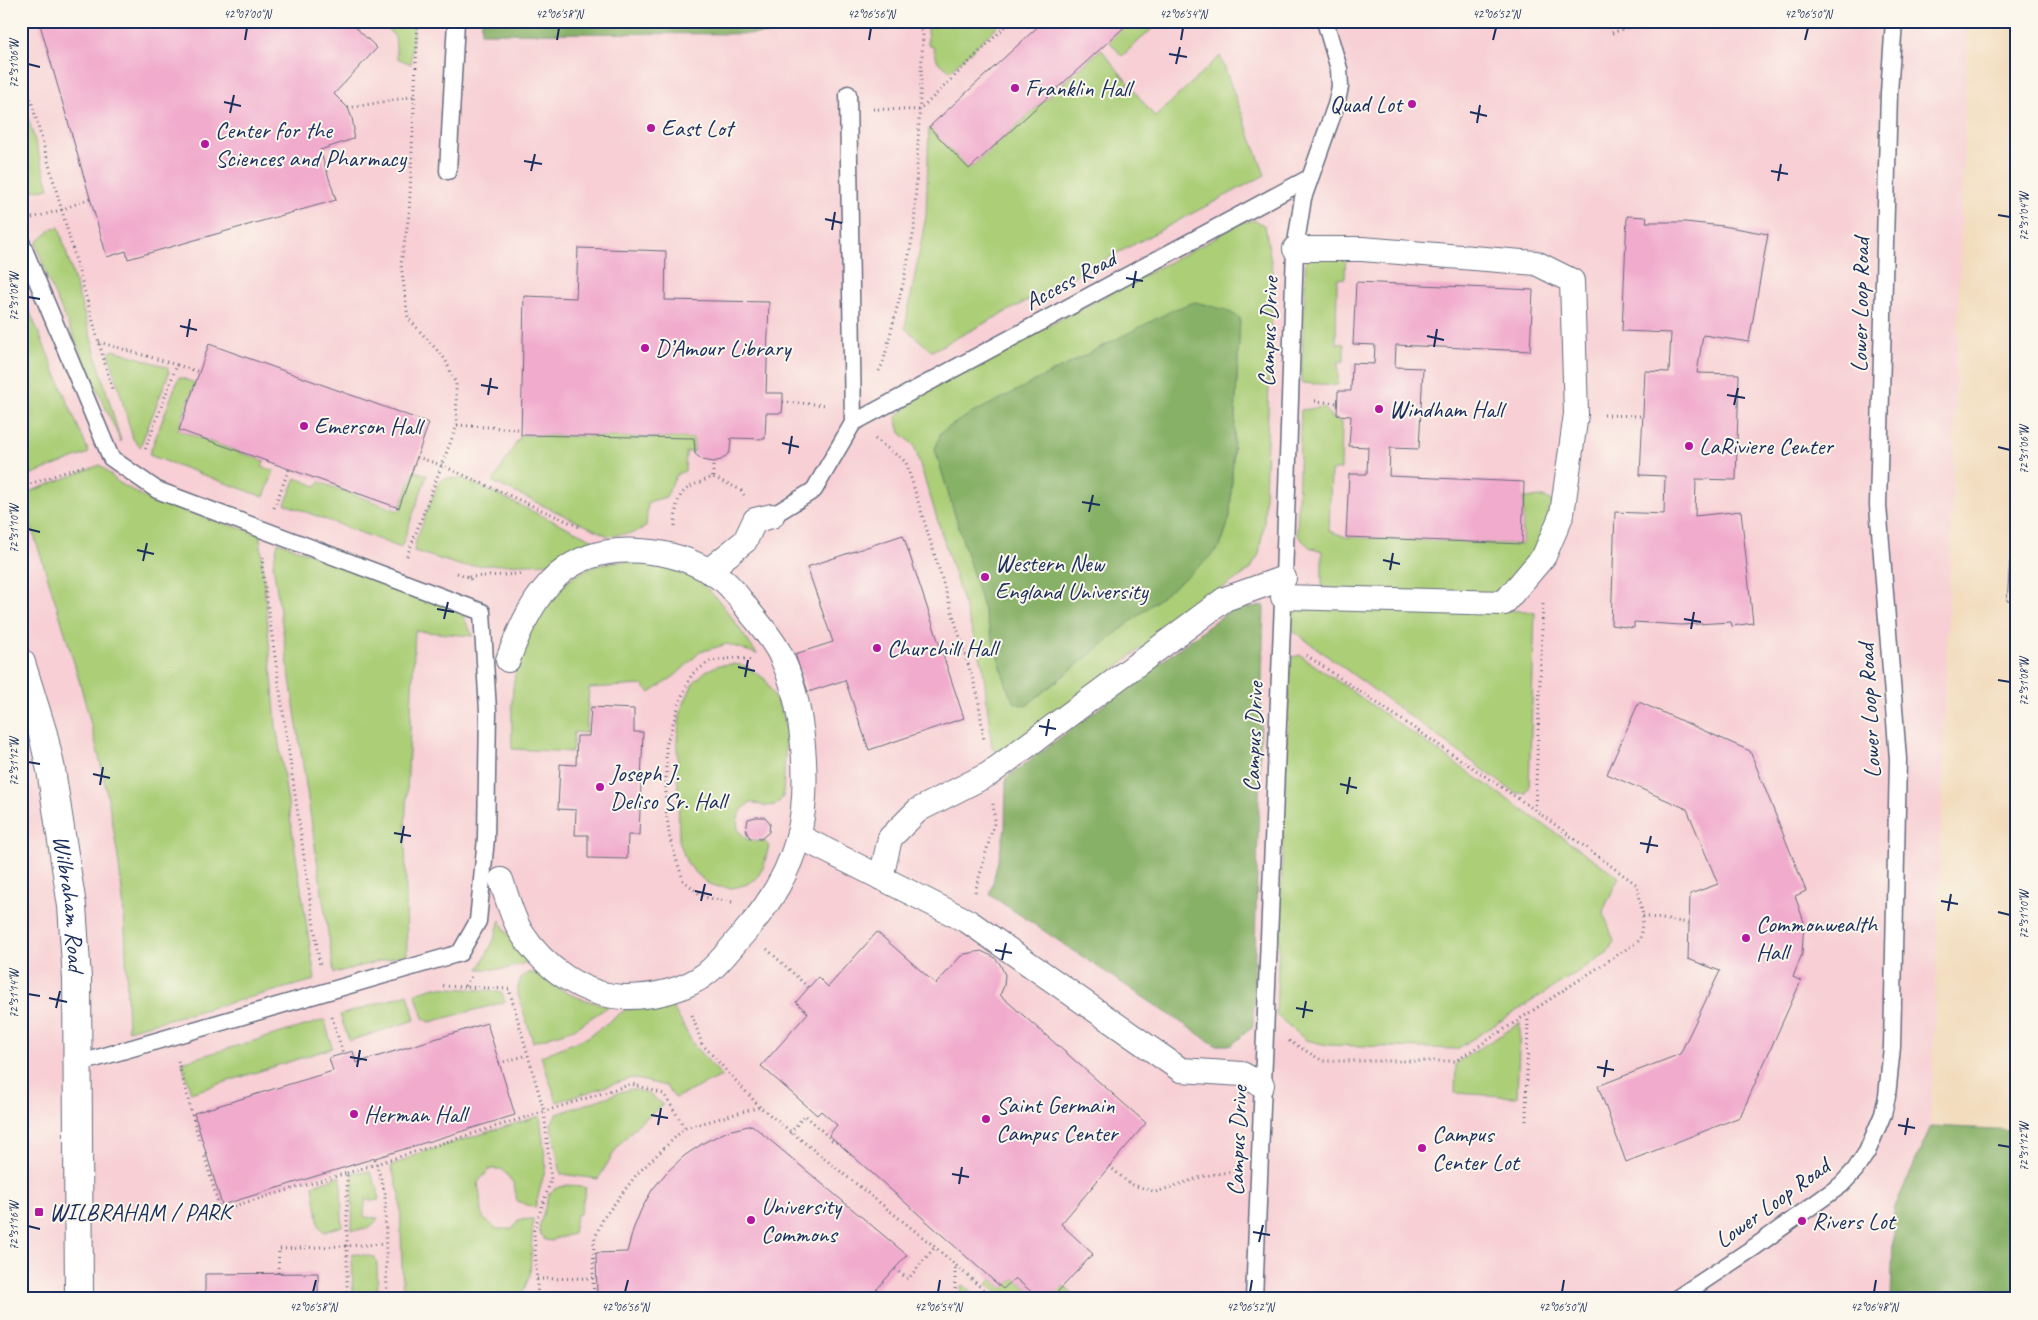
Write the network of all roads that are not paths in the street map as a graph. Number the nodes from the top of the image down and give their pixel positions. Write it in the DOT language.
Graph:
graph roads {
  1 [pos="456,21"];
  2 [pos="1325,21"];
  3 [pos="1894,21"];
  4 [pos="848,94"];
  5 [pos="448,172"];
  6 [pos="1309,178"];
  7 [pos="21,242"];
  8 [pos="1295,249"];
  9 [pos="853,423"];
  10 [pos="772,516"];
  11 [pos="708,571"];
  12 [pos="1283,588"];
  13 [pos="508,660"];
  14 [pos="21,663"];
  15 [pos="798,836"];
  16 [pos="881,878"];
  17 [pos="501,880"];
  18 [pos="78,1064"];
  19 [pos="1262,1085"];
  20 [pos="79,1299"];
  21 [pos="1254,1299"];
  22 [pos="1676,1299"];
  1 -- 5 [label="lane"];
  2 -- 6 [label="lane, Campus Drive"];
  3 -- 22 [label="lane, Lower Loop Road"];
  4 -- 9 [label="lane"];
  6 -- 8 [label="lane, Campus Drive"];
  6 -- 9 [label="lane, Access Road"];
  7 -- 18 [label="lane"];
  8 -- 12 [label="lane, Campus Drive"];
  8 -- 12 [label="street"];
  9 -- 10 [label="lane"];
  10 -- 11 [label="street"];
  11 -- 13 [label="street"];
  11 -- 15 [label="street"];
  12 -- 16 [label="street"];
  12 -- 19 [label="lane, Campus Drive"];
  14 -- 18 [label="main road, Wilbraham Road"];
  15 -- 16 [label="street"];
  15 -- 17 [label="street"];
  16 -- 19 [label="street"];
  18 -- 20 [label="main road, Wilbraham Road"];
  19 -- 21 [label="lane, Campus Drive"];
}
